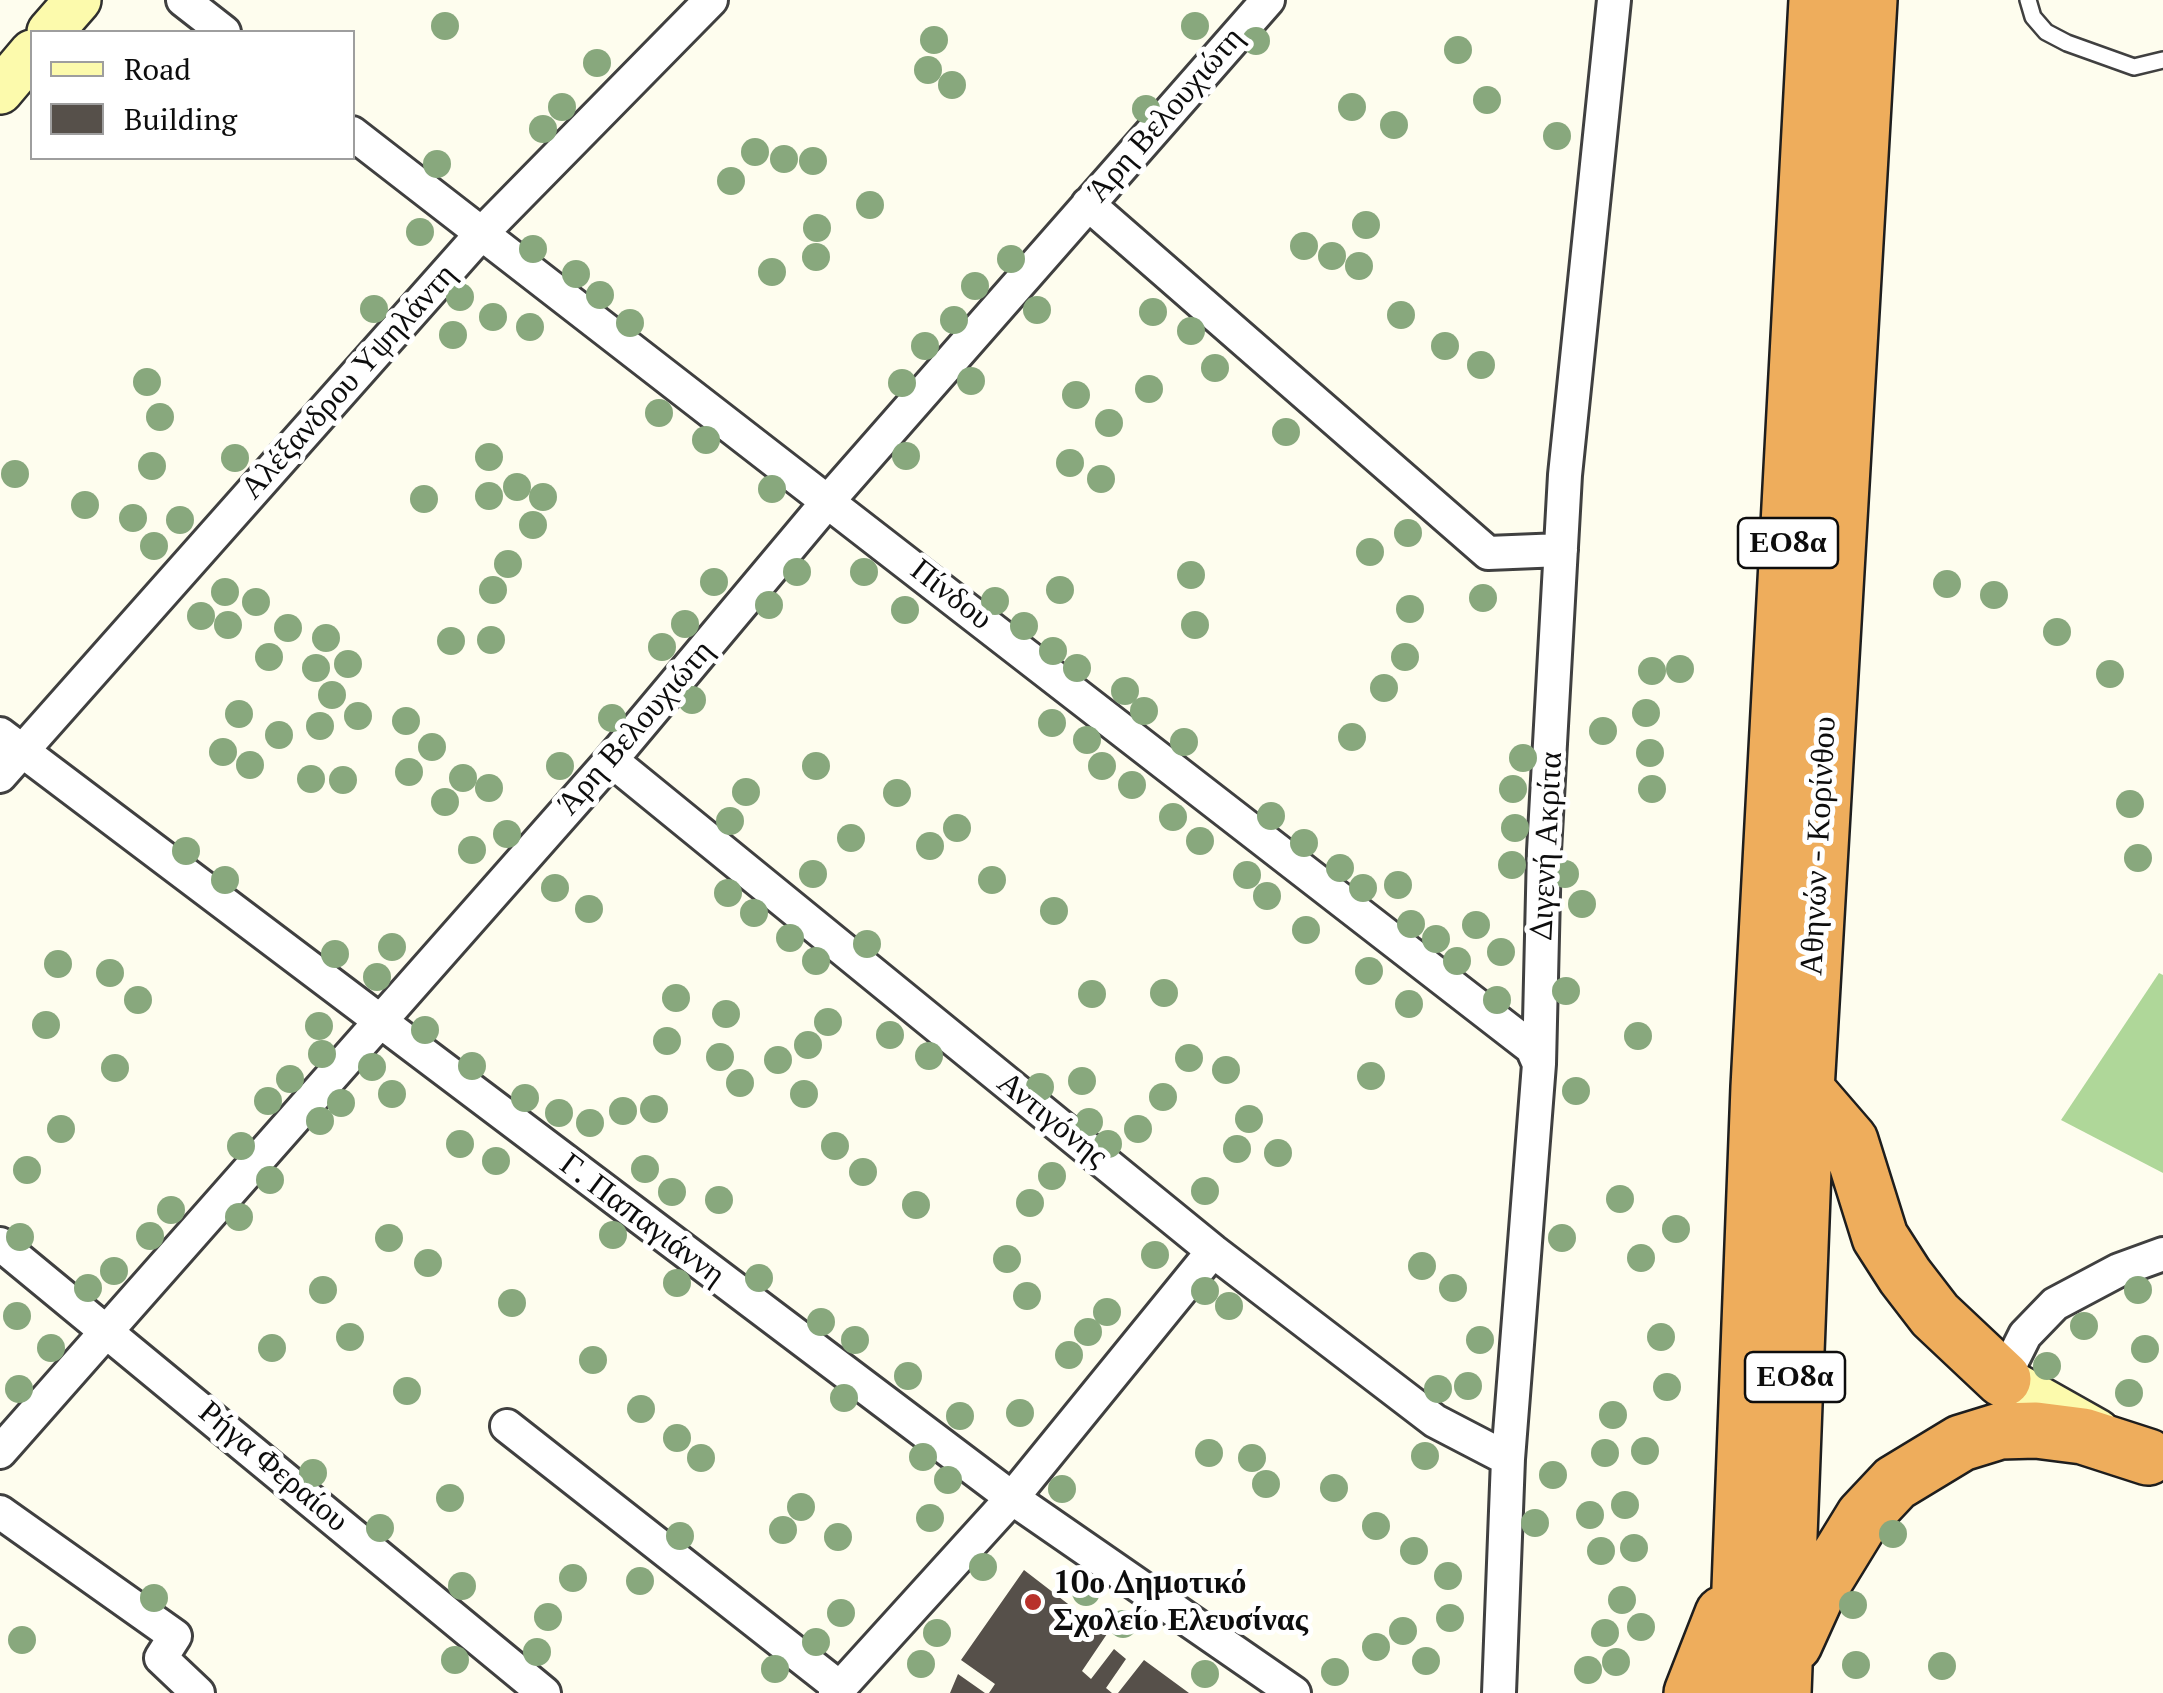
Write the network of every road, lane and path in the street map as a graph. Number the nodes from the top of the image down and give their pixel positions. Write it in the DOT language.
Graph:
graph roads {
  1 [pos="78,0"];
  2 [pos="183,0"];
  3 [pos="711,0"];
  4 [pos="1268,0"];
  5 [pos="1614,0"];
  6 [pos="1816,0"];
  7 [pos="1868,0"];
  8 [pos="2028,0"];
  9 [pos="52,30"];
  10 [pos="221,30"];
  11 [pos="30,55"];
  12 [pos="2163,60"];
  13 [pos="0,91"];
  14 [pos="355,135"];
  15 [pos="1088,204"];
  16 [pos="481,234"];
  17 [pos="830,500"];
  18 [pos="1561,550"];
  19 [pos="11,742"];
  20 [pos="610,760"];
  21 [pos="0,776"];
  22 [pos="378,1022"];
  23 [pos="1539,1064"];
  24 [pos="1806,1090"];
  25 [pos="0,1244"];
  26 [pos="1212,1251"];
  27 [pos="2163,1254"];
  28 [pos="109,1330"];
  29 [pos="2003,1379"];
  30 [pos="507,1426"];
  31 [pos="0,1452"];
  32 [pos="1508,1459"];
  33 [pos="2155,1461"];
  34 [pos="1012,1498"];
  35 [pos="0,1512"];
  36 [pos="1739,1568"];
  37 [pos="1784,1679"];
  38 [pos="837,1690"];
  39 [pos="198,1693"];
  40 [pos="544,1693"];
  41 [pos="1294,1693"];
  42 [pos="1499,1693"];
  43 [pos="1692,1693"];
  44 [pos="1736,1693"];
  1 -- 9 [label="main road"];
  2 -- 10 [label="street"];
  3 -- 16 [label="street, Αλέξανδρου Υψηλάντη"];
  4 -- 15 [label="street, Άρη Βελουχιώτη"];
  5 -- 18 [label="street, Διγενή Ακρίτα"];
  6 -- 36 [label="highway, Αθηνών - Κορίνθου / ΕΟ8α"];
  7 -- 24 [label="highway, Αθηνών - Κορίνθου / ΕΟ8α"];
  8 -- 12 [label="lane"];
  11 -- 13 [label="main road"];
  14 -- 16 [label="street, Πίνδου"];
  15 -- 17 [label="street, Άρη Βελουχιώτη"];
  15 -- 18 [label="street"];
  16 -- 17 [label="street, Πίνδου"];
  16 -- 19 [label="street, Αλέξανδρου Υψηλάντη"];
  17 -- 20 [label="street, Άρη Βελουχιώτη"];
  17 -- 23 [label="street, Πίνδου"];
  18 -- 23 [label="street, Διγενή Ακρίτα"];
  19 -- 21 [label="street, Αλέξανδρου Υψηλάντη"];
  19 -- 22 [label="street, Γ. Παπαγιάννη"];
  20 -- 22 [label="street, Άρη Βελουχιώτη"];
  20 -- 26 [label="street, Αντιγόνης"];
  22 -- 28 [label="street, Άρη Βελουχιώτη"];
  22 -- 34 [label="street, Γ. Παπαγιάννη"];
  23 -- 32 [label="street, Διγενή Ακρίτα"];
  24 -- 29 [label="highway"];
  24 -- 37 [label="highway, Αθηνών - Κορίνθου / ΕΟ8α"];
  25 -- 28 [label="street, Ρήγα Φεραίου"];
  26 -- 32 [label="street, Αντιγόνης"];
  26 -- 34 [label="street"];
  27 -- 29 [label="street"];
  28 -- 31 [label="street, Άρη Βελουχιώτη"];
  28 -- 40 [label="street, Ρήγα Φεραίου"];
  29 -- 33 [label="main road"];
  30 -- 38 [label="street"];
  32 -- 42 [label="street, Διγενή Ακρίτα"];
  33 -- 37 [label="highway"];
  34 -- 38 [label="street"];
  34 -- 41 [label="street, Γ. Παπαγιάννη"];
  35 -- 39 [label="street"];
  36 -- 43 [label="highway"];
  36 -- 44 [label="highway, Αθηνών - Κορίνθου / ΕΟ8α"];
}
